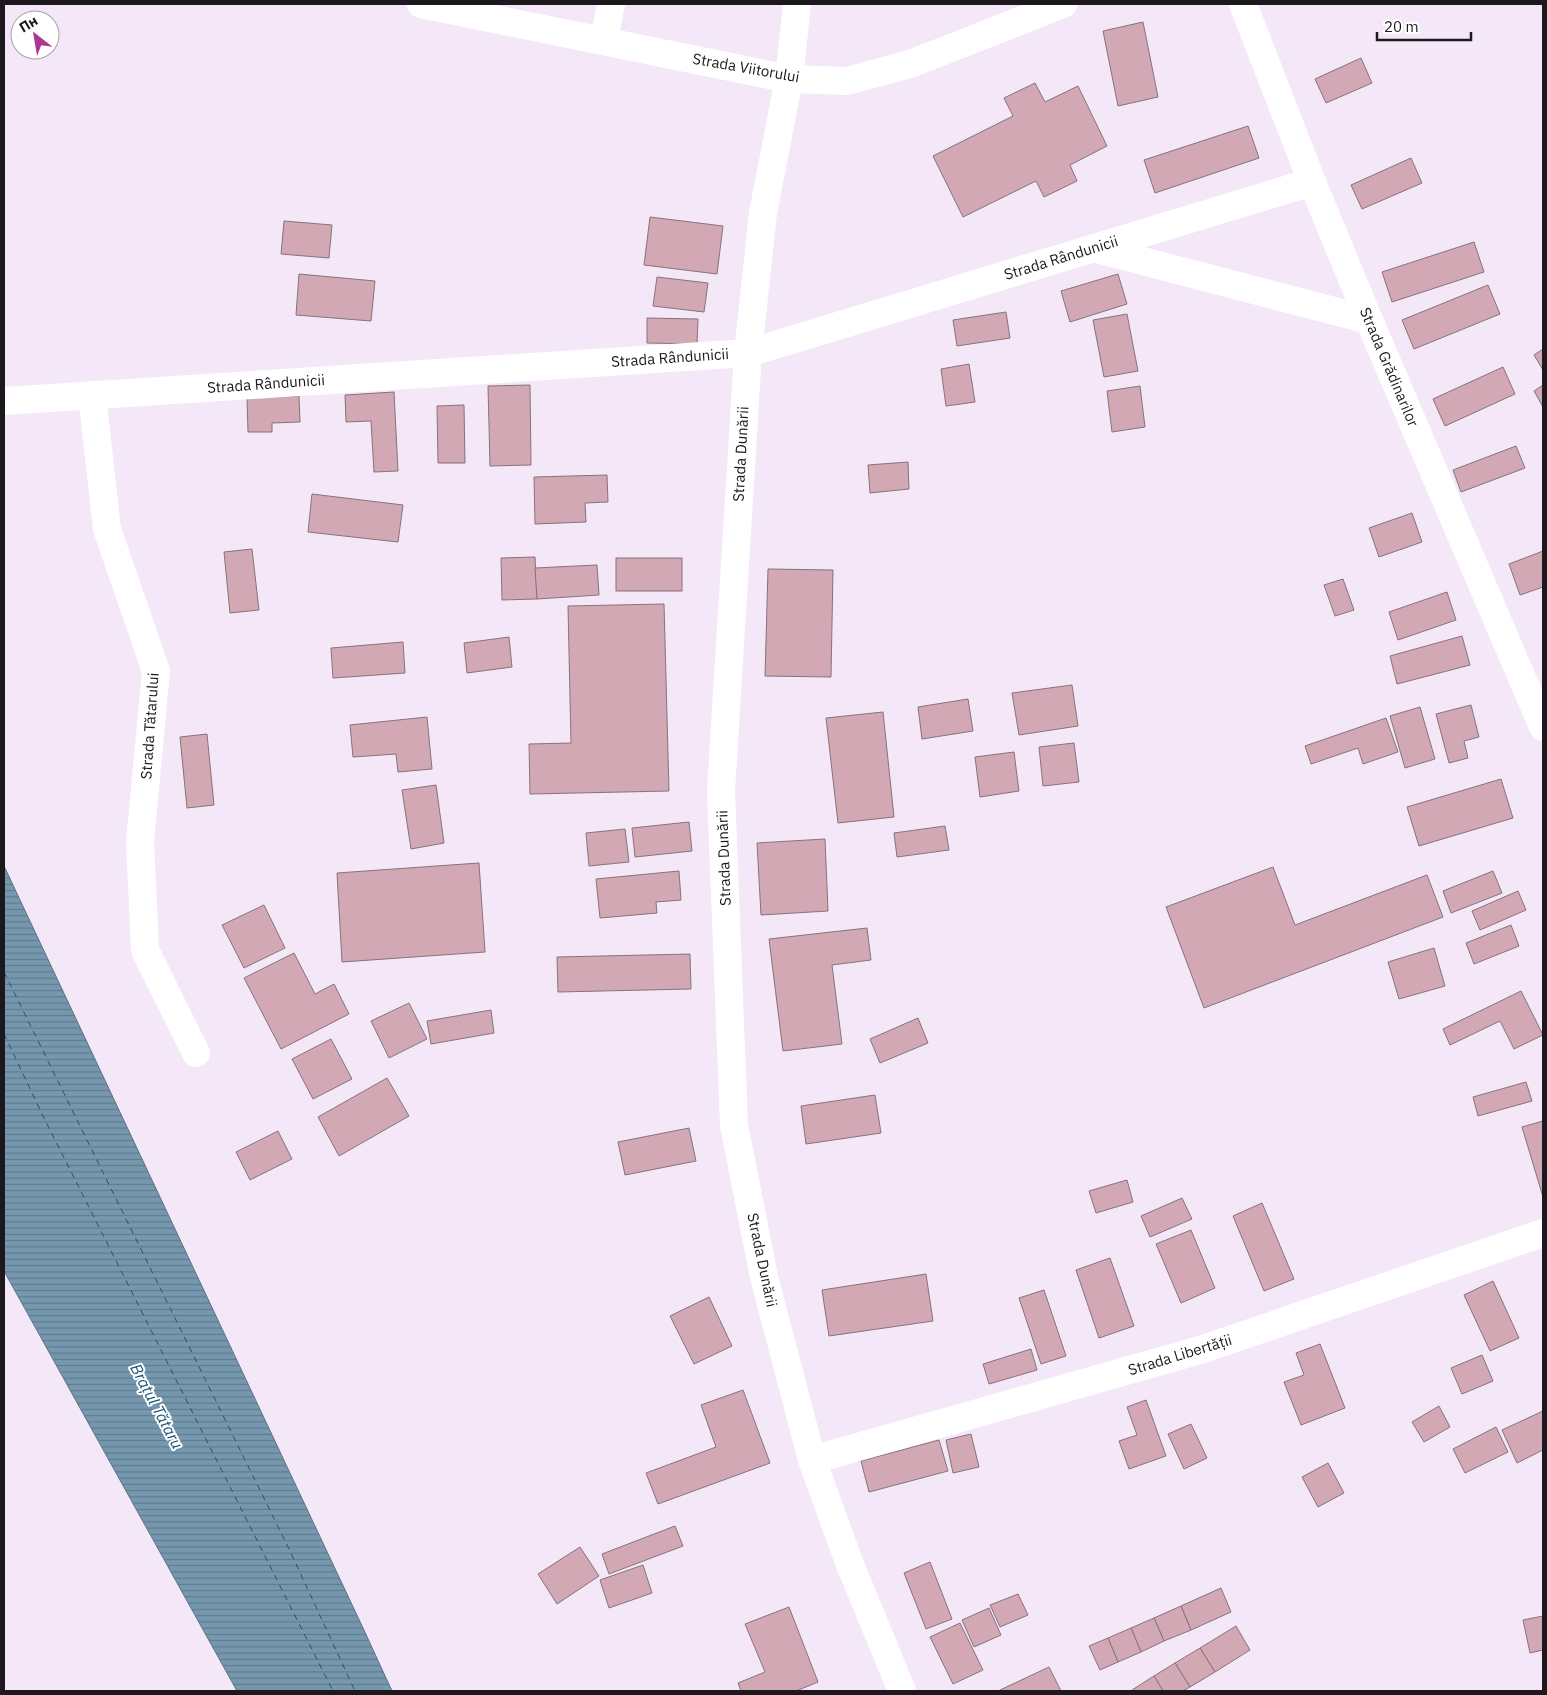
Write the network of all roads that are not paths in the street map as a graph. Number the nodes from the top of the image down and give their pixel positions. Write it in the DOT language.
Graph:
graph roads {
  1 [pos="421,4"];
  2 [pos="611,4"];
  3 [pos="797,4"];
  4 [pos="1063,4"];
  5 [pos="1243,4"];
  6 [pos="604,41"];
  7 [pos="789,78"];
  8 [pos="1312,182"];
  9 [pos="1093,248"];
  10 [pos="1369,320"];
  11 [pos="748,353"];
  12 [pos="92,395"];
  13 [pos="4,401"];
  14 [pos="1543,727"];
  15 [pos="196,1053"];
  16 [pos="1543,1233"];
  17 [pos="812,1460"];
  18 [pos="902,1691"];
  1 -- 6 [label="street, Strada Viitorului"];
  2 -- 6 [label="street"];
  3 -- 7 [label="street, Strada Dunării"];
  4 -- 7 [label="street, Strada Viitorului"];
  5 -- 8 [label="street, Strada Grădinarilor"];
  6 -- 7 [label="street, Strada Viitorului"];
  7 -- 11 [label="street, Strada Dunării"];
  8 -- 9 [label="street, Strada Rândunicii"];
  8 -- 10 [label="street, Strada Grădinarilor"];
  9 -- 10 [label="street"];
  9 -- 11 [label="street, Strada Rândunicii"];
  10 -- 14 [label="street, Strada Grădinarilor"];
  11 -- 12 [label="street, Strada Rândunicii"];
  11 -- 17 [label="street, Strada Dunării"];
  12 -- 13 [label="street, Strada Rândunicii"];
  12 -- 15 [label="street, Strada Tătarului"];
  16 -- 17 [label="street, Strada Libertății"];
  17 -- 18 [label="street, Strada Dunării"];
}
